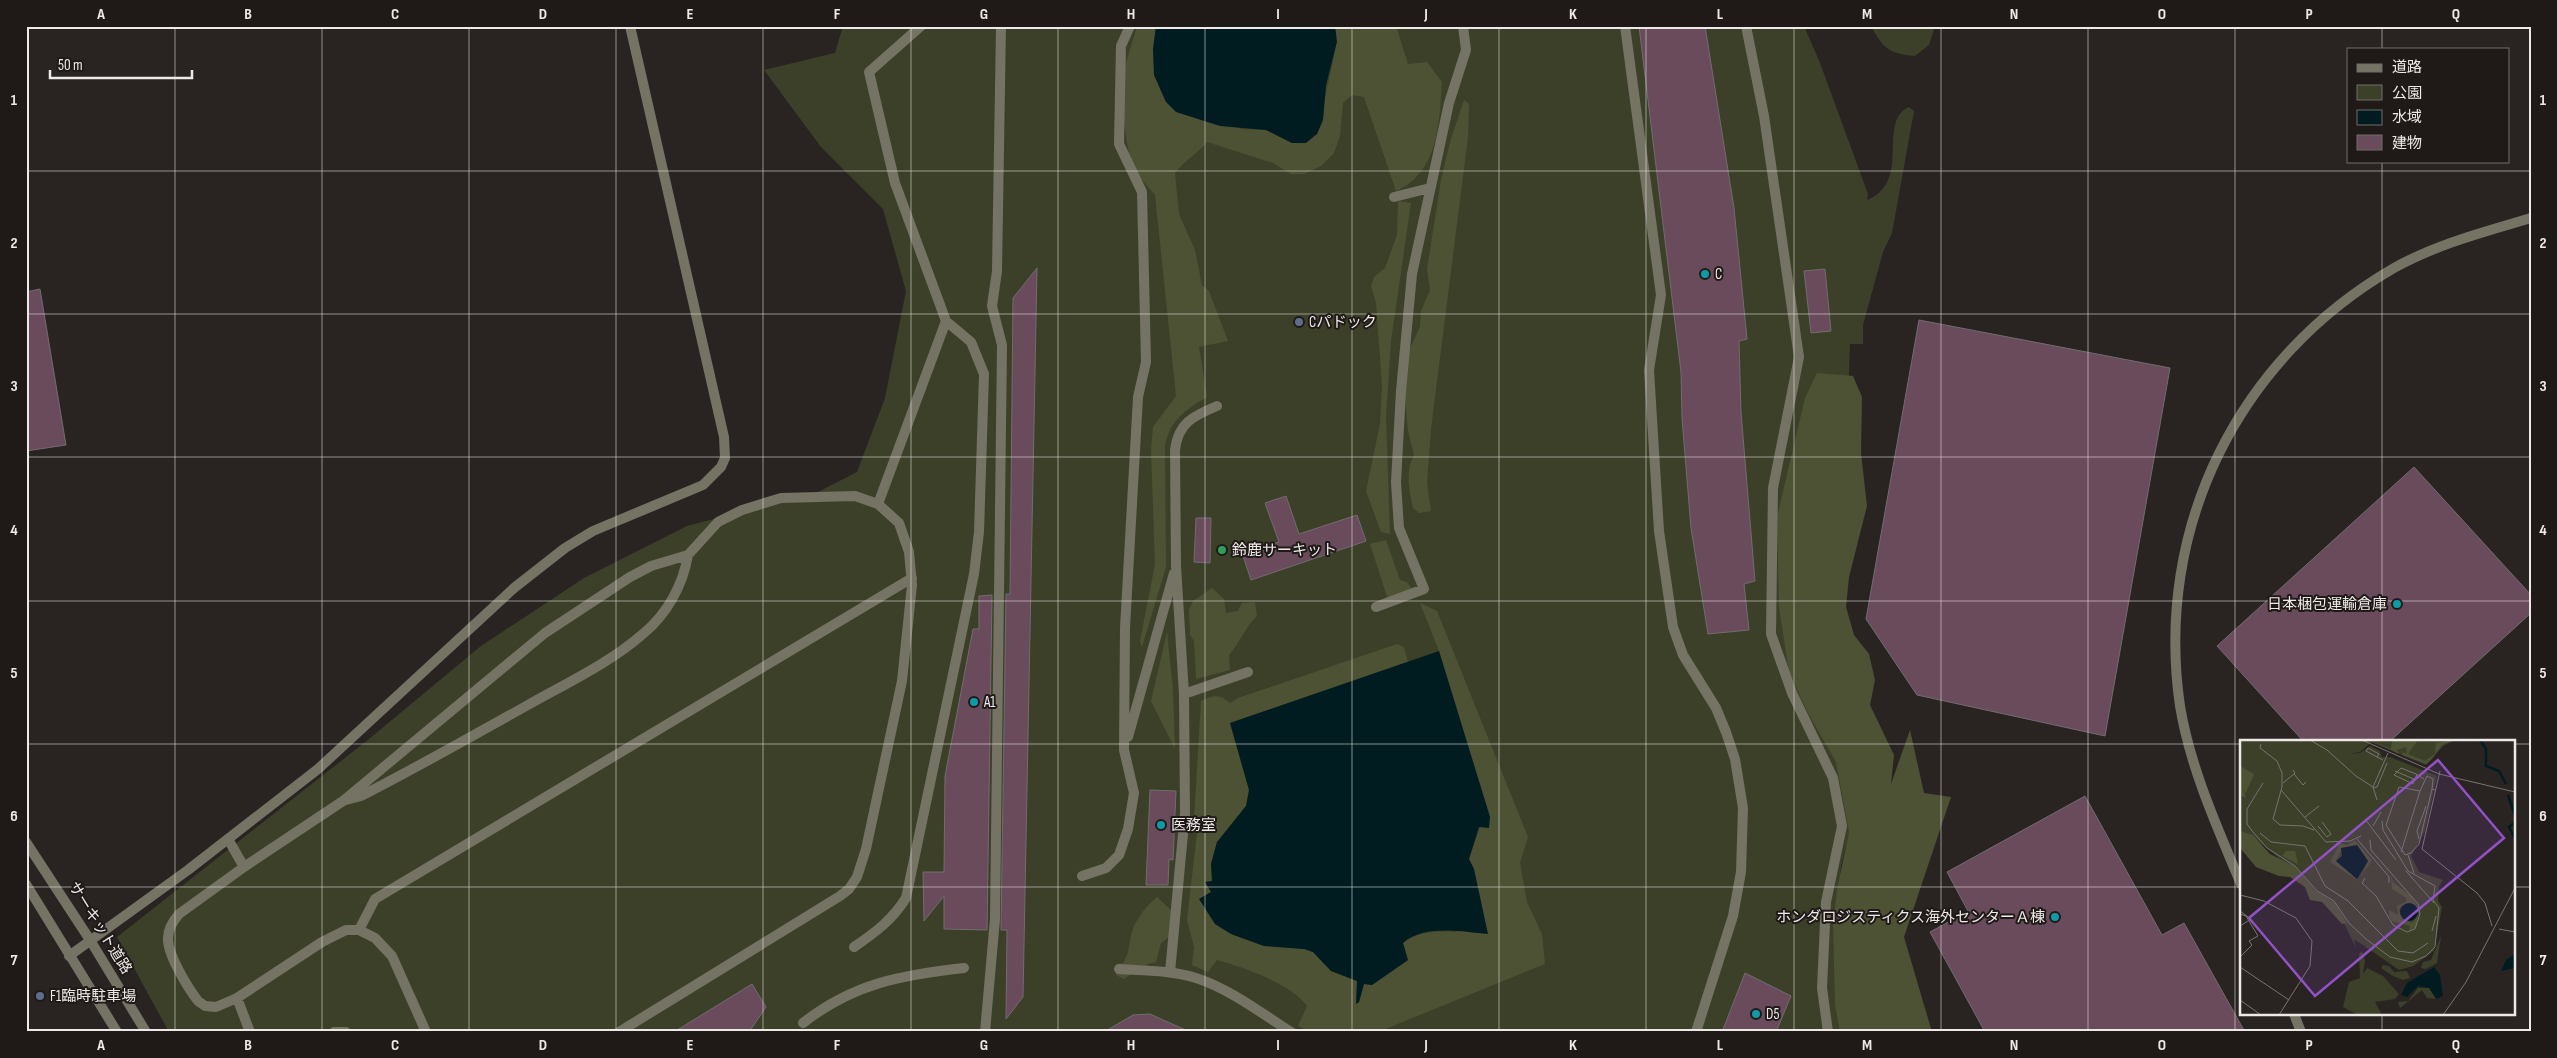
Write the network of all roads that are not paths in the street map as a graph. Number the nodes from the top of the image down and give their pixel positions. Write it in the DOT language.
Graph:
graph roads {
  1 [pos="630,26"];
  2 [pos="921,26"];
  3 [pos="1001,26"];
  4 [pos="1130,26"];
  5 [pos="1463,26"];
  6 [pos="1625,26"];
  7 [pos="1746,26"];
  8 [pos="1430,188"];
  9 [pos="1394,196"];
  10 [pos="2531,218"];
  11 [pos="946,321"];
  12 [pos="1217,406"];
  13 [pos="878,504"];
  14 [pos="688,556"];
  15 [pos="1176,566"];
  16 [pos="912,578"];
  17 [pos="1376,607"];
  18 [pos="1248,672"];
  19 [pos="1184,694"];
  20 [pos="1124,750"];
  21 [pos="343,801"];
  22 [pos="228,839"];
  23 [pos="26,842"];
  24 [pos="244,867"];
  25 [pos="1082,876"];
  26 [pos="2240,881"];
  27 [pos="26,884"];
  28 [pos="359,930"];
  29 [pos="90,940"];
  30 [pos="854,947"];
  31 [pos="69,956"];
  32 [pos="964,968"];
  33 [pos="1119,969"];
  34 [pos="1170,972"];
  35 [pos="238,998"];
  36 [pos="2295,1016"];
  37 [pos="803,1023"];
  38 [pos="117,1032"];
  39 [pos="146,1032"];
  40 [pos="250,1032"];
  41 [pos="334,1032"];
  42 [pos="346,1032"];
  43 [pos="426,1032"];
  44 [pos="619,1032"];
  45 [pos="985,1032"];
  46 [pos="1291,1032"];
  47 [pos="1696,1032"];
  48 [pos="1828,1032"];
  49 [pos="2301,1032"];
  1 -- 22 [label="street"];
  2 -- 11 [label="street"];
  3 -- 45 [label="street"];
  4 -- 20 [label="street"];
  5 -- 8 [label="street"];
  6 -- 47 [label="street"];
  7 -- 48 [label="street"];
  8 -- 9 [label="street"];
  8 -- 17 [label="street"];
  10 -- 26 [label="street"];
  11 -- 13 [label="street"];
  11 -- 30 [label="street"];
  12 -- 15 [label="street"];
  13 -- 14 [label="street"];
  13 -- 16 [label="street"];
  14 -- 21 [label="street"];
  14 -- 21 [label="street"];
  15 -- 19 [label="street"];
  15 -- 20 [label="street"];
  16 -- 28 [label="street"];
  16 -- 44 [label="street"];
  18 -- 19 [label="street"];
  19 -- 34 [label="street"];
  20 -- 25 [label="street"];
  21 -- 24 [label="street"];
  22 -- 24 [label="street"];
  22 -- 29 [label="street"];
  23 -- 29 [label="street, サーキット道路"];
  24 -- 35 [label="street"];
  27 -- 31 [label="street"];
  28 -- 35 [label="street"];
  28 -- 43 [label="street"];
  29 -- 31 [label="street"];
  29 -- 39 [label="street, サーキット道路"];
  31 -- 38 [label="street"];
  32 -- 37 [label="street"];
  33 -- 34 [label="street"];
  34 -- 46 [label="street"];
  35 -- 40 [label="street"];
  36 -- 49 [label="street"];
  41 -- 42 [label="street"];
}
